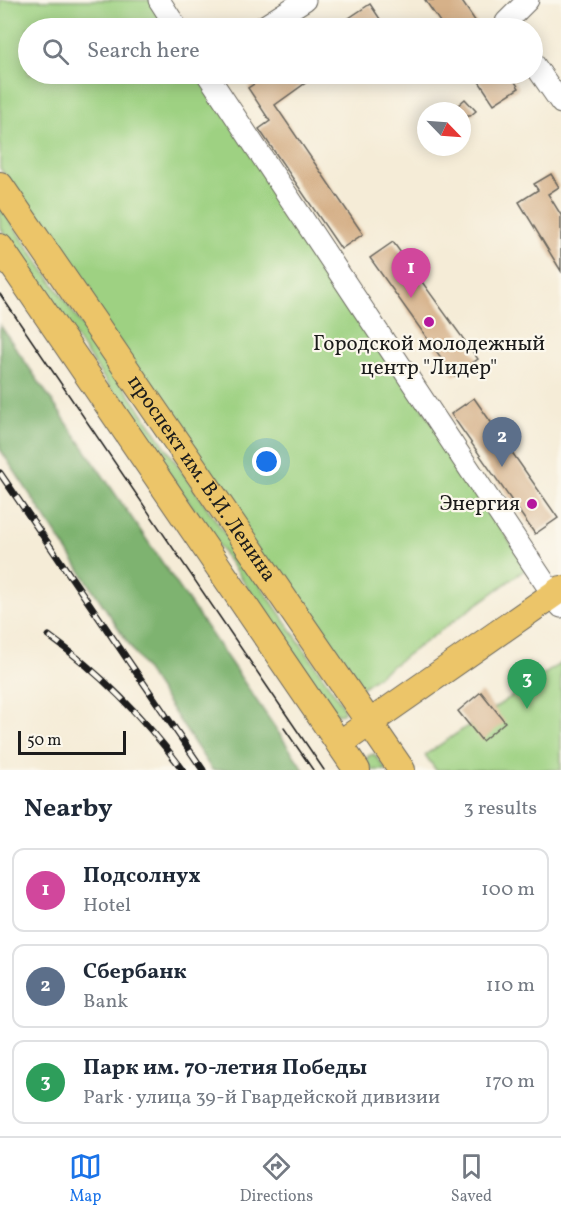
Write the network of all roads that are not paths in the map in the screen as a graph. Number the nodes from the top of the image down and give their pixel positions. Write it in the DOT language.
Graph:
graph roads {
  1 [pos="159,0"];
  2 [pos="305,0"];
  3 [pos="528,0"];
  4 [pos="171,18"];
  5 [pos="277,18"];
  6 [pos="510,18"];
  7 [pos="543,77"];
  8 [pos="214,84"];
  9 [pos="561,103"];
  10 [pos="0,185"];
  11 [pos="0,247"];
  12 [pos="558,597"];
  13 [pos="370,723"];
  14 [pos="339,744"];
  15 [pos="357,770"];
  16 [pos="402,770"];
  1 -- 4 [label="street"];
  2 -- 5 [label="street"];
  3 -- 6 [label="street"];
  7 -- 9 [label="street"];
  8 -- 12 [label="street"];
  10 -- 13 [label="main road, проспект им. В.И. Ленина"];
  11 -- 14 [label="main road, проспект им. В.И. Ленина"];
  12 -- 13 [label="main road"];
  13 -- 14 [label="main road"];
  13 -- 16 [label="main road, проспект им. В.И. Ленина"];
  14 -- 15 [label="main road, проспект им. В.И. Ленина"];
}
